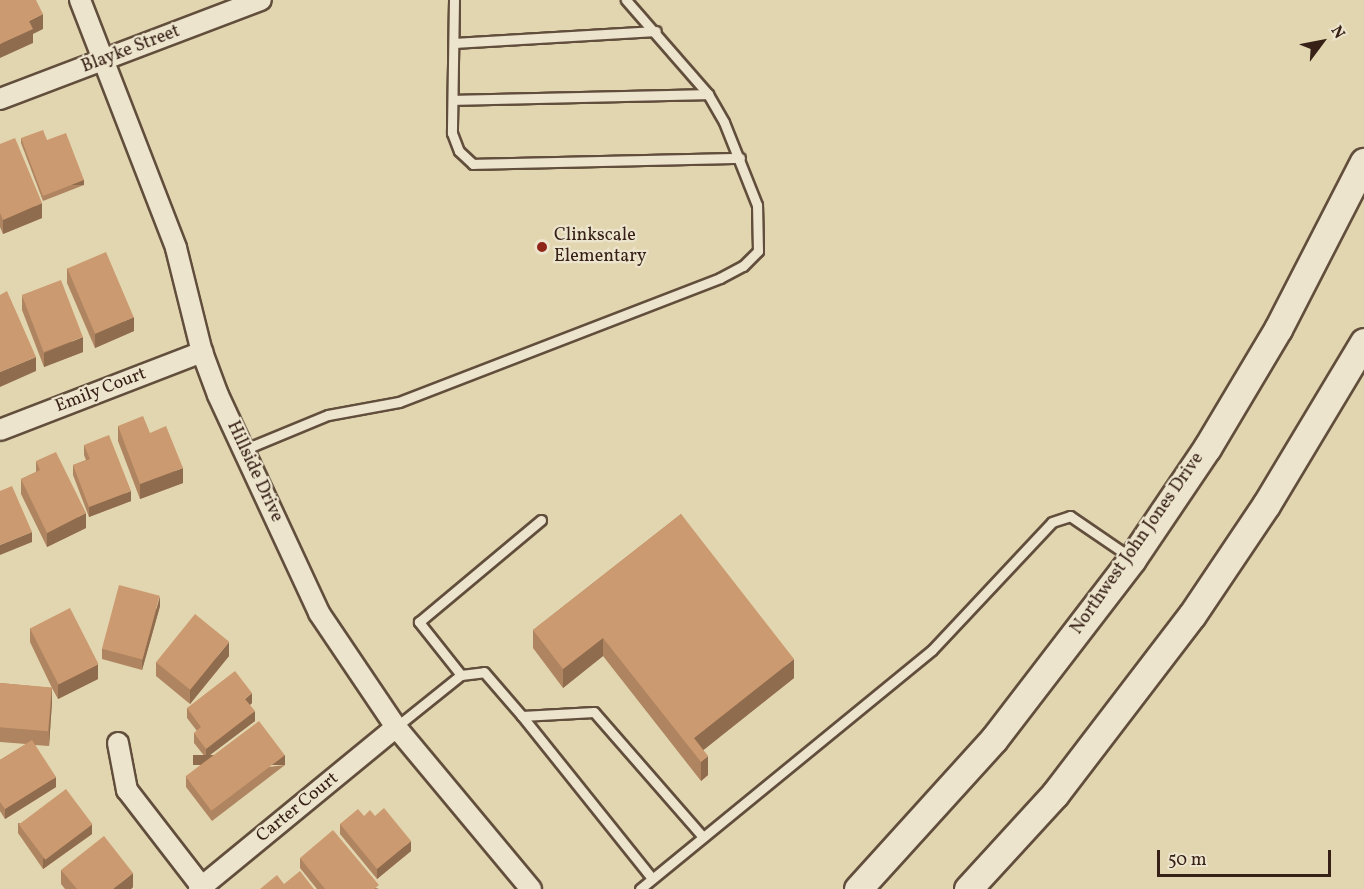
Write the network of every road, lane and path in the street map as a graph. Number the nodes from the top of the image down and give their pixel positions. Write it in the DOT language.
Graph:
graph roads {
  1 [pos="80,0"];
  2 [pos="261,0"];
  3 [pos="454,0"];
  4 [pos="626,0"];
  5 [pos="656,31"];
  6 [pos="454,43"];
  7 [pos="104,61"];
  8 [pos="708,94"];
  9 [pos="0,99"];
  10 [pos="453,100"];
  11 [pos="740,158"];
  12 [pos="1364,162"];
  13 [pos="1364,342"];
  14 [pos="202,352"];
  15 [pos="0,430"];
  16 [pos="243,450"];
  17 [pos="541,520"];
  18 [pos="1132,559"];
  19 [pos="461,675"];
  20 [pos="522,716"];
  21 [pos="396,727"];
  22 [pos="118,743"];
  23 [pos="702,836"];
  24 [pos="652,878"];
  25 [pos="201,888"];
  26 [pos="530,889"];
  27 [pos="640,889"];
  28 [pos="858,889"];
  29 [pos="968,889"];
  1 -- 7 [label="street, Hillside Drive"];
  2 -- 7 [label="street, Blayke Street"];
  3 -- 6 [label="lane"];
  4 -- 5 [label="lane"];
  5 -- 6 [label="lane"];
  5 -- 8 [label="lane"];
  6 -- 10 [label="lane"];
  7 -- 9 [label="street, Blayke Street"];
  7 -- 14 [label="street, Hillside Drive"];
  8 -- 10 [label="lane"];
  8 -- 11 [label="lane"];
  10 -- 11 [label="lane"];
  11 -- 16 [label="lane"];
  12 -- 18 [label="main road, Northwest John Jones Drive"];
  13 -- 29 [label="main road"];
  14 -- 15 [label="street, Emily Court"];
  14 -- 16 [label="street, Hillside Drive"];
  16 -- 21 [label="street, Hillside Drive"];
  17 -- 19 [label="lane"];
  18 -- 23 [label="lane"];
  18 -- 28 [label="main road, Northwest John Jones Drive"];
  19 -- 20 [label="lane"];
  19 -- 21 [label="lane"];
  20 -- 23 [label="lane"];
  20 -- 24 [label="lane"];
  21 -- 25 [label="street, Carter Court"];
  21 -- 26 [label="street, Hillside Drive"];
  22 -- 25 [label="street"];
  23 -- 24 [label="lane"];
  24 -- 27 [label="lane"];
}
